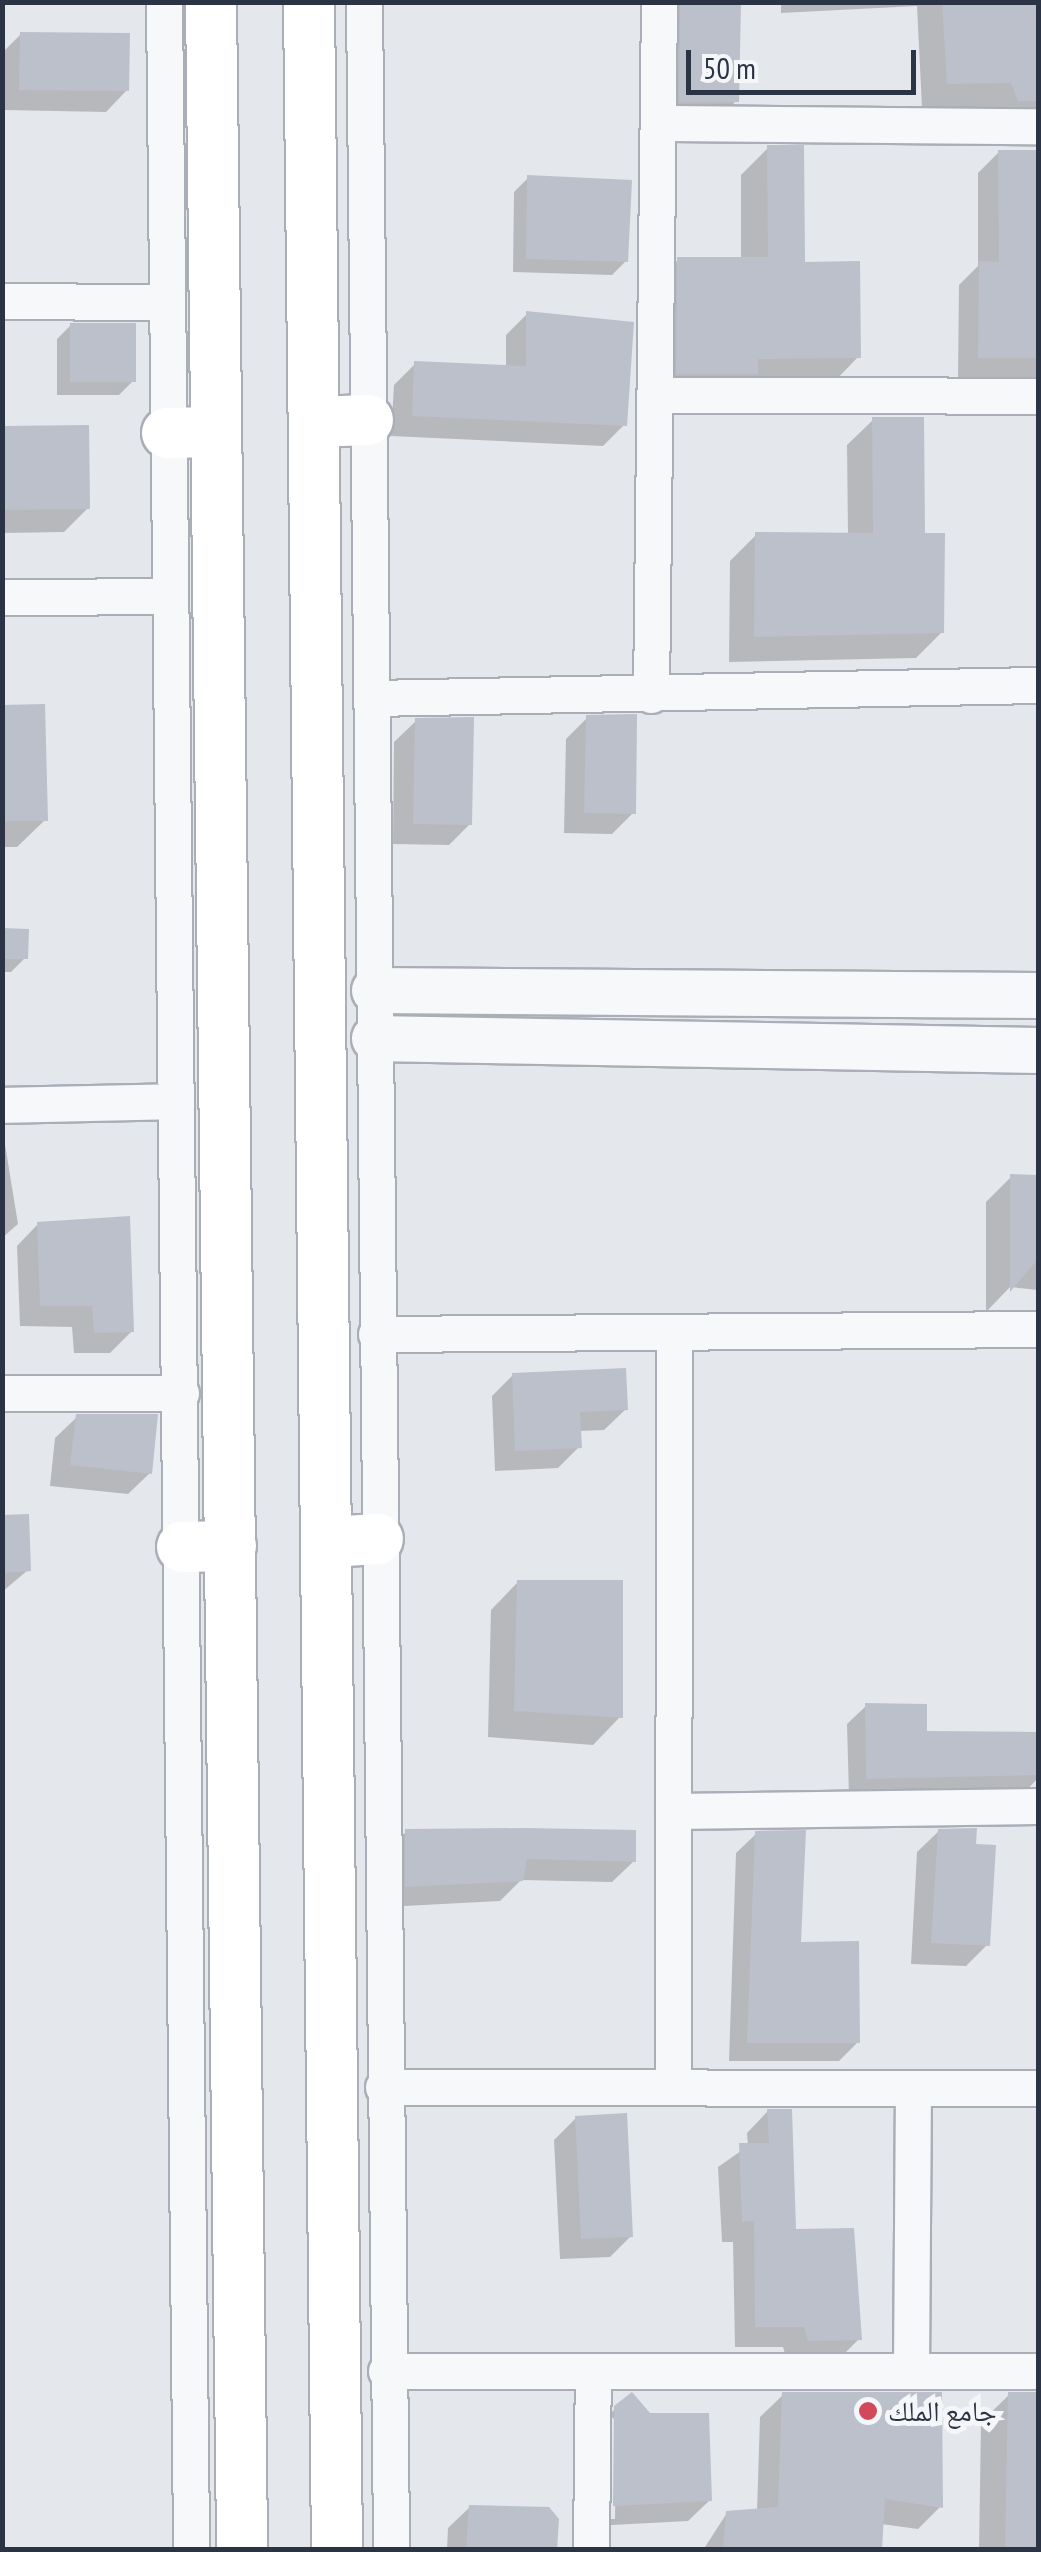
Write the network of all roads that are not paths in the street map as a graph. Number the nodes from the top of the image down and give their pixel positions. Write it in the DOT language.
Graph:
graph roads {
  1 [pos="164,2"];
  2 [pos="212,2"];
  3 [pos="309,2"];
  4 [pos="364,2"];
  5 [pos="659,2"];
  6 [pos="659,123"];
  7 [pos="1038,126"];
  8 [pos="2,301"];
  9 [pos="162,302"];
  10 [pos="656,395"];
  11 [pos="1038,396"];
  12 [pos="368,420"];
  13 [pos="314,422"];
  14 [pos="191,432"];
  15 [pos="169,596"];
  16 [pos="2,597"];
  17 [pos="1038,684"];
  18 [pos="651,696"];
  19 [pos="372,698"];
  20 [pos="374,990"];
  21 [pos="1038,995"];
  22 [pos="374,1038"];
  23 [pos="1038,1050"];
  24 [pos="176,1100"];
  25 [pos="2,1105"];
  26 [pos="1038,1329"];
  27 [pos="674,1332"];
  28 [pos="376,1334"];
  29 [pos="2,1393"];
  30 [pos="180,1393"];
  31 [pos="354,1540"];
  32 [pos="206,1547"];
  33 [pos="1038,1806"];
  34 [pos="673,1810"];
  35 [pos="383,2087"];
  36 [pos="672,2088"];
  37 [pos="913,2088"];
  38 [pos="1038,2088"];
  39 [pos="386,2371"];
  40 [pos="592,2371"];
  41 [pos="912,2371"];
  42 [pos="1038,2372"];
  43 [pos="192,2550"];
  44 [pos="242,2550"];
  45 [pos="337,2550"];
  46 [pos="391,2550"];
  47 [pos="591,2550"];
  1 -- 9 [label="street"];
  2 -- 14 [label="main road"];
  3 -- 13 [label="main road"];
  4 -- 12 [label="street"];
  5 -- 6 [label="street"];
  6 -- 7 [label="street"];
  6 -- 10 [label="street"];
  8 -- 9 [label="street"];
  9 -- 14 [label="street"];
  10 -- 11 [label="street"];
  10 -- 18 [label="street"];
  12 -- 13 [label="main road"];
  12 -- 19 [label="street"];
  13 -- 31 [label="main road"];
  14 -- 15 [label="street"];
  14 -- 32 [label="main road"];
  15 -- 16 [label="street"];
  15 -- 24 [label="street"];
  17 -- 18 [label="street"];
  18 -- 19 [label="street"];
  19 -- 20 [label="street"];
  20 -- 21 [label="street"];
  20 -- 22 [label="street"];
  22 -- 23 [label="street"];
  22 -- 28 [label="street"];
  24 -- 25 [label="street"];
  24 -- 30 [label="street"];
  26 -- 27 [label="street"];
  27 -- 28 [label="street"];
  27 -- 34 [label="street"];
  28 -- 31 [label="street"];
  29 -- 30 [label="street"];
  30 -- 32 [label="street"];
  31 -- 35 [label="street"];
  31 -- 45 [label="main road"];
  32 -- 43 [label="street"];
  32 -- 44 [label="main road"];
  33 -- 34 [label="street"];
  34 -- 36 [label="street"];
  35 -- 36 [label="street"];
  35 -- 39 [label="street"];
  36 -- 37 [label="street"];
  37 -- 38 [label="street"];
  37 -- 41 [label="street"];
  39 -- 40 [label="street"];
  39 -- 46 [label="street"];
  40 -- 41 [label="street"];
  40 -- 47 [label="street"];
  41 -- 42 [label="street"];
}
